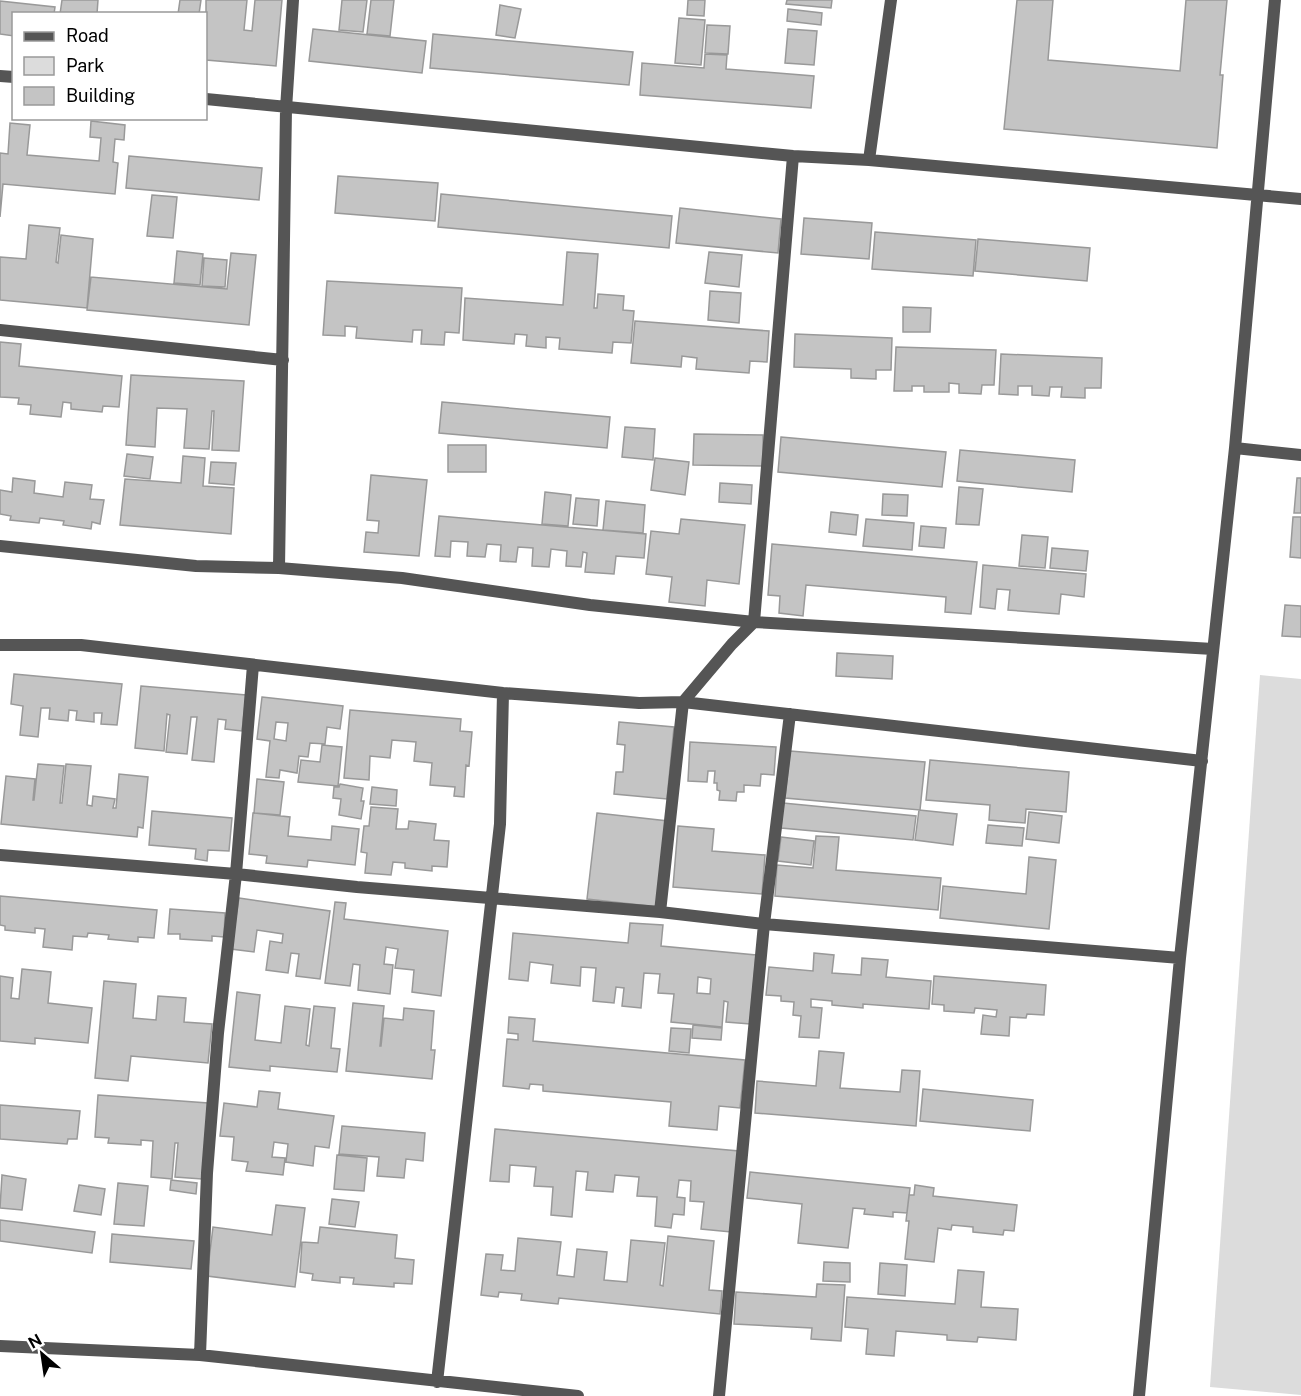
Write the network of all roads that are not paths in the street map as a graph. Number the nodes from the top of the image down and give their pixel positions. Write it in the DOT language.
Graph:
graph roads {
  1 [pos="293,0"];
  2 [pos="891,0"];
  3 [pos="1275,0"];
  4 [pos="207,99"];
  5 [pos="286,109"];
  6 [pos="793,156"];
  7 [pos="869,160"];
  8 [pos="1259,195"];
  9 [pos="1301,199"];
  10 [pos="0,330"];
  11 [pos="284,360"];
  12 [pos="1235,448"];
  13 [pos="1301,455"];
  14 [pos="0,546"];
  15 [pos="279,568"];
  16 [pos="754,622"];
  17 [pos="0,645"];
  18 [pos="1213,649"];
  19 [pos="253,665"];
  20 [pos="503,693"];
  21 [pos="683,702"];
  22 [pos="790,714"];
  23 [pos="1202,761"];
  24 [pos="0,855"];
  25 [pos="236,874"];
  26 [pos="491,898"];
  27 [pos="660,912"];
  28 [pos="764,924"];
  29 [pos="1180,958"];
  30 [pos="0,1346"];
  31 [pos="200,1355"];
  32 [pos="437,1382"];
  33 [pos="578,1396"];
  34 [pos="718,1396"];
  35 [pos="1139,1396"];
  1 -- 5 [label="street"];
  2 -- 7 [label="street"];
  3 -- 8 [label="street"];
  4 -- 5 [label="street"];
  5 -- 6 [label="street"];
  5 -- 11 [label="street"];
  6 -- 7 [label="street"];
  6 -- 16 [label="street"];
  7 -- 8 [label="street"];
  8 -- 9 [label="street"];
  8 -- 12 [label="street"];
  10 -- 11 [label="street"];
  11 -- 15 [label="street"];
  12 -- 13 [label="street"];
  12 -- 18 [label="street"];
  14 -- 15 [label="street"];
  15 -- 16 [label="street"];
  16 -- 18 [label="street"];
  16 -- 21 [label="street"];
  17 -- 19 [label="street"];
  18 -- 23 [label="street"];
  19 -- 20 [label="street"];
  19 -- 25 [label="street"];
  20 -- 21 [label="street"];
  20 -- 26 [label="street"];
  21 -- 22 [label="street"];
  21 -- 27 [label="street"];
  22 -- 23 [label="street"];
  22 -- 28 [label="street"];
  23 -- 29 [label="street"];
  24 -- 25 [label="street"];
  25 -- 26 [label="street"];
  25 -- 31 [label="street"];
  26 -- 27 [label="street"];
  26 -- 32 [label="street"];
  27 -- 28 [label="street"];
  28 -- 29 [label="street"];
  28 -- 34 [label="street"];
  29 -- 35 [label="street"];
  30 -- 31 [label="street"];
  31 -- 32 [label="street"];
  32 -- 33 [label="street"];
}
